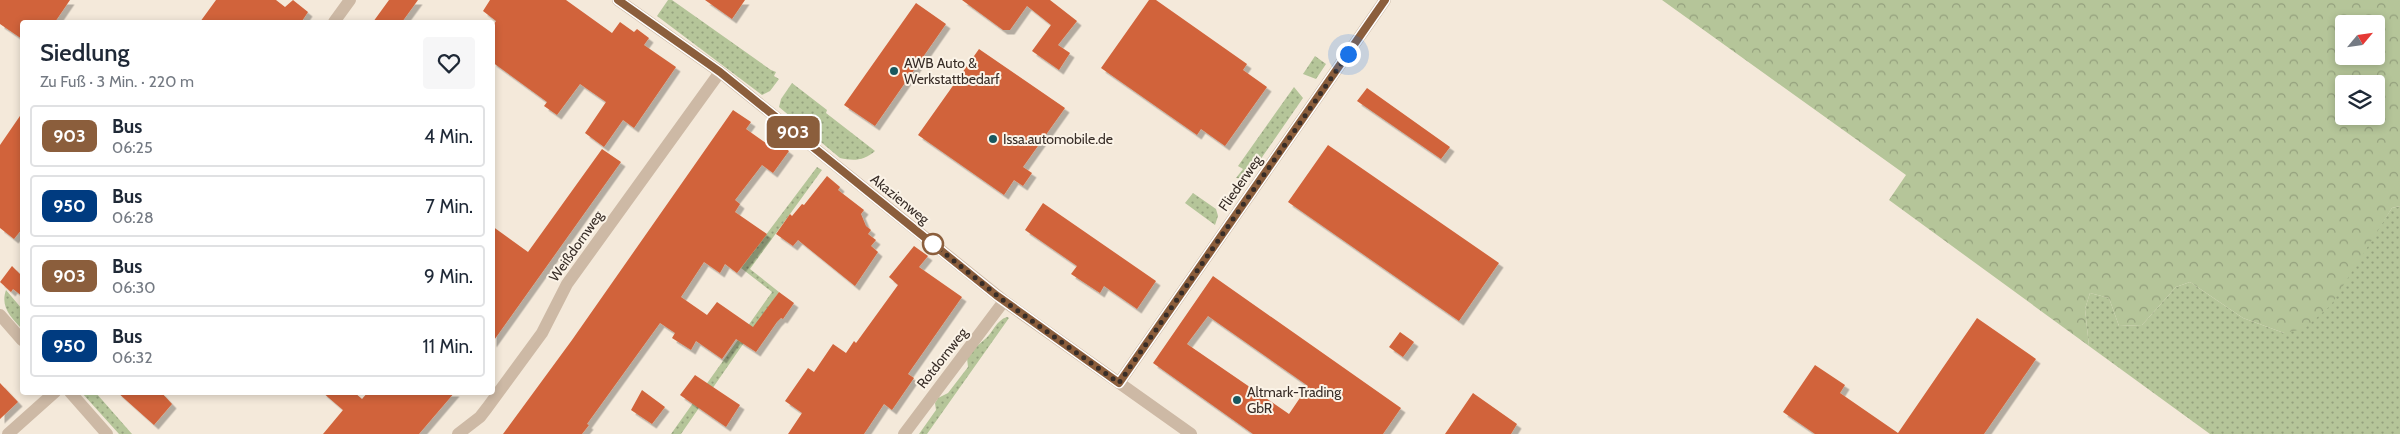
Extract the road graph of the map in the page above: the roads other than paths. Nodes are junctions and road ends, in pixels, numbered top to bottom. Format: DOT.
graph roads {
  1 [pos="350,0"];
  2 [pos="618,0"];
  3 [pos="1385,0"];
  4 [pos="335,20"];
  5 [pos="720,72"];
  6 [pos="1004,301"];
  7 [pos="0,315"];
  8 [pos="20,338"];
  9 [pos="1119,383"];
  10 [pos="52,395"];
  11 [pos="73,395"];
  12 [pos="8,434"];
  13 [pos="107,434"];
  14 [pos="458,434"];
  15 [pos="904,434"];
  16 [pos="1191,434"];
  1 -- 4 [label="street"];
  2 -- 5 [label="street, Akazienweg"];
  3 -- 9 [label="street, Fliederweg"];
  5 -- 6 [label="street, Akazienweg"];
  5 -- 14 [label="street, Weißdornweg"];
  6 -- 9 [label="street, Akazienweg"];
  6 -- 15 [label="street, Rotdornweg"];
  7 -- 8 [label="street"];
  9 -- 16 [label="street, Akazienweg"];
  10 -- 12 [label="street"];
  11 -- 13 [label="street"];
}
